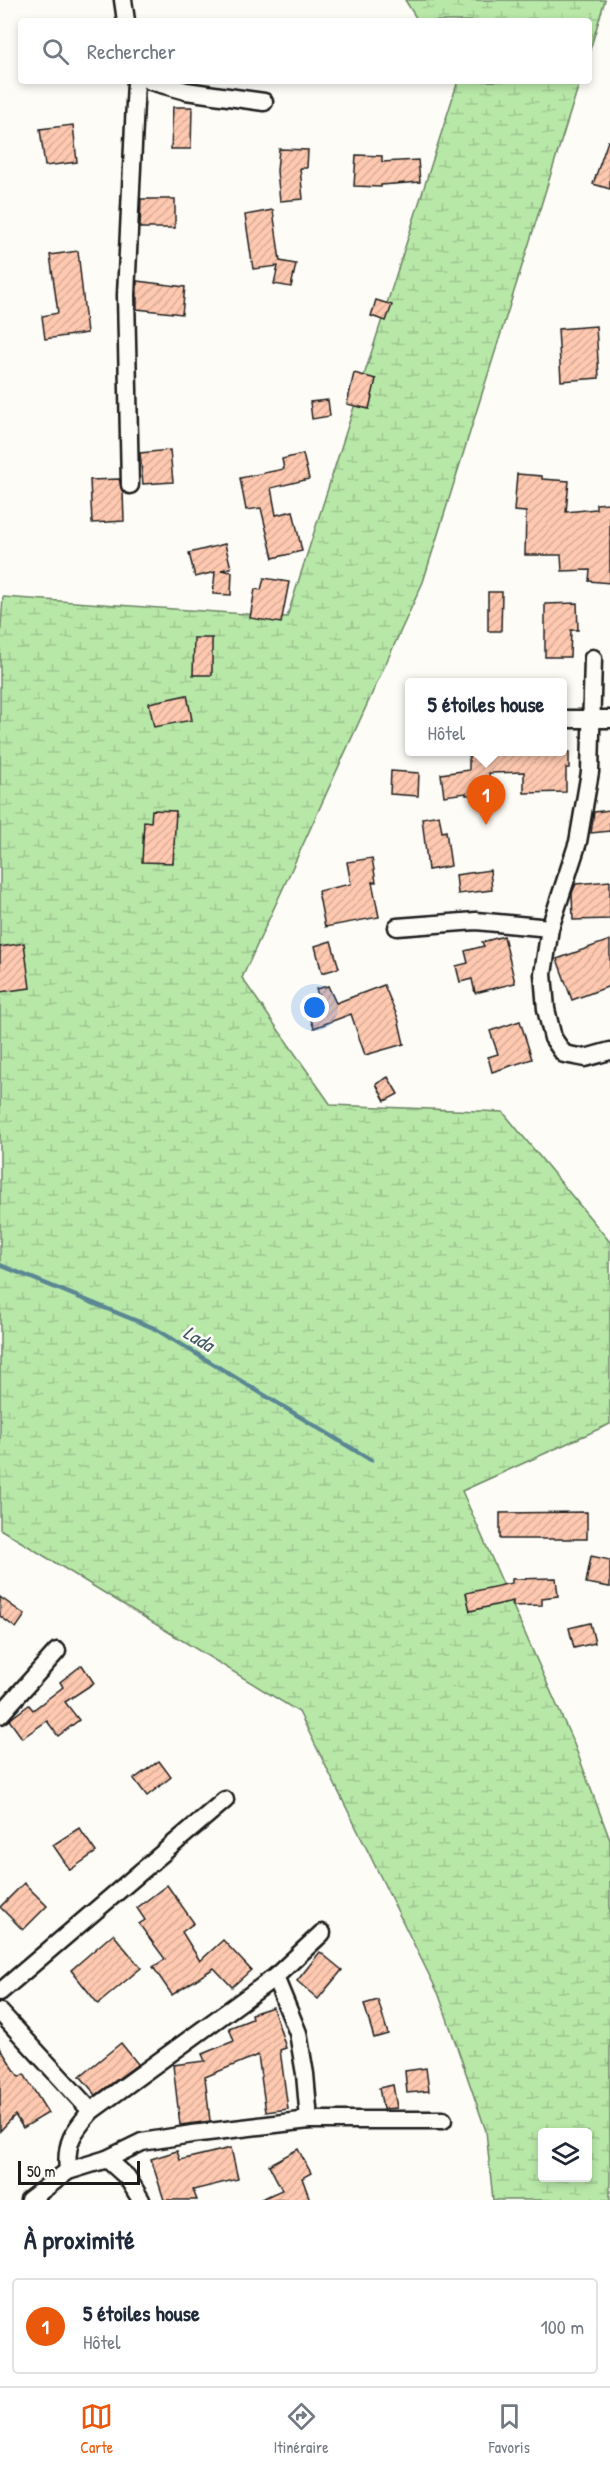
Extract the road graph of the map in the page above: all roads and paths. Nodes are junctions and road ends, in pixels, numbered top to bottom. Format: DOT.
graph roads {
  1 [pos="123,0"];
  2 [pos="126,18"];
  3 [pos="136,84"];
  4 [pos="161,84"];
  5 [pos="264,102"];
  6 [pos="130,485"];
  7 [pos="593,658"];
  8 [pos="590,718"];
  9 [pos="567,719"];
  10 [pos="610,719"];
  11 [pos="397,927"];
  12 [pos="550,928"];
  13 [pos="610,1051"];
  14 [pos="57,1652"];
  15 [pos="0,1715"];
  16 [pos="225,1800"];
  17 [pos="322,1934"];
  18 [pos="275,1977"];
  19 [pos="0,1992"];
  20 [pos="0,2012"];
  21 [pos="91,2111"];
  22 [pos="309,2120"];
  23 [pos="443,2120"];
  24 [pos="106,2159"];
  25 [pos="68,2171"];
  26 [pos="29,2200"];
  27 [pos="141,2200"];
  1 -- 2 [label="street"];
  3 -- 6 [label="street"];
  4 -- 5 [label="street"];
  7 -- 8 [label="street"];
  8 -- 9 [label="street"];
  8 -- 10 [label="street"];
  8 -- 12 [label="street"];
  11 -- 12 [label="street"];
  12 -- 13 [label="street"];
  14 -- 15 [label="street"];
  16 -- 19 [label="street"];
  17 -- 18 [label="street"];
  18 -- 21 [label="street"];
  18 -- 22 [label="street"];
  20 -- 21 [label="street"];
  21 -- 25 [label="street"];
  22 -- 23 [label="street"];
  22 -- 24 [label="street"];
  24 -- 25 [label="street"];
  24 -- 27 [label="street"];
  25 -- 26 [label="street"];
}
